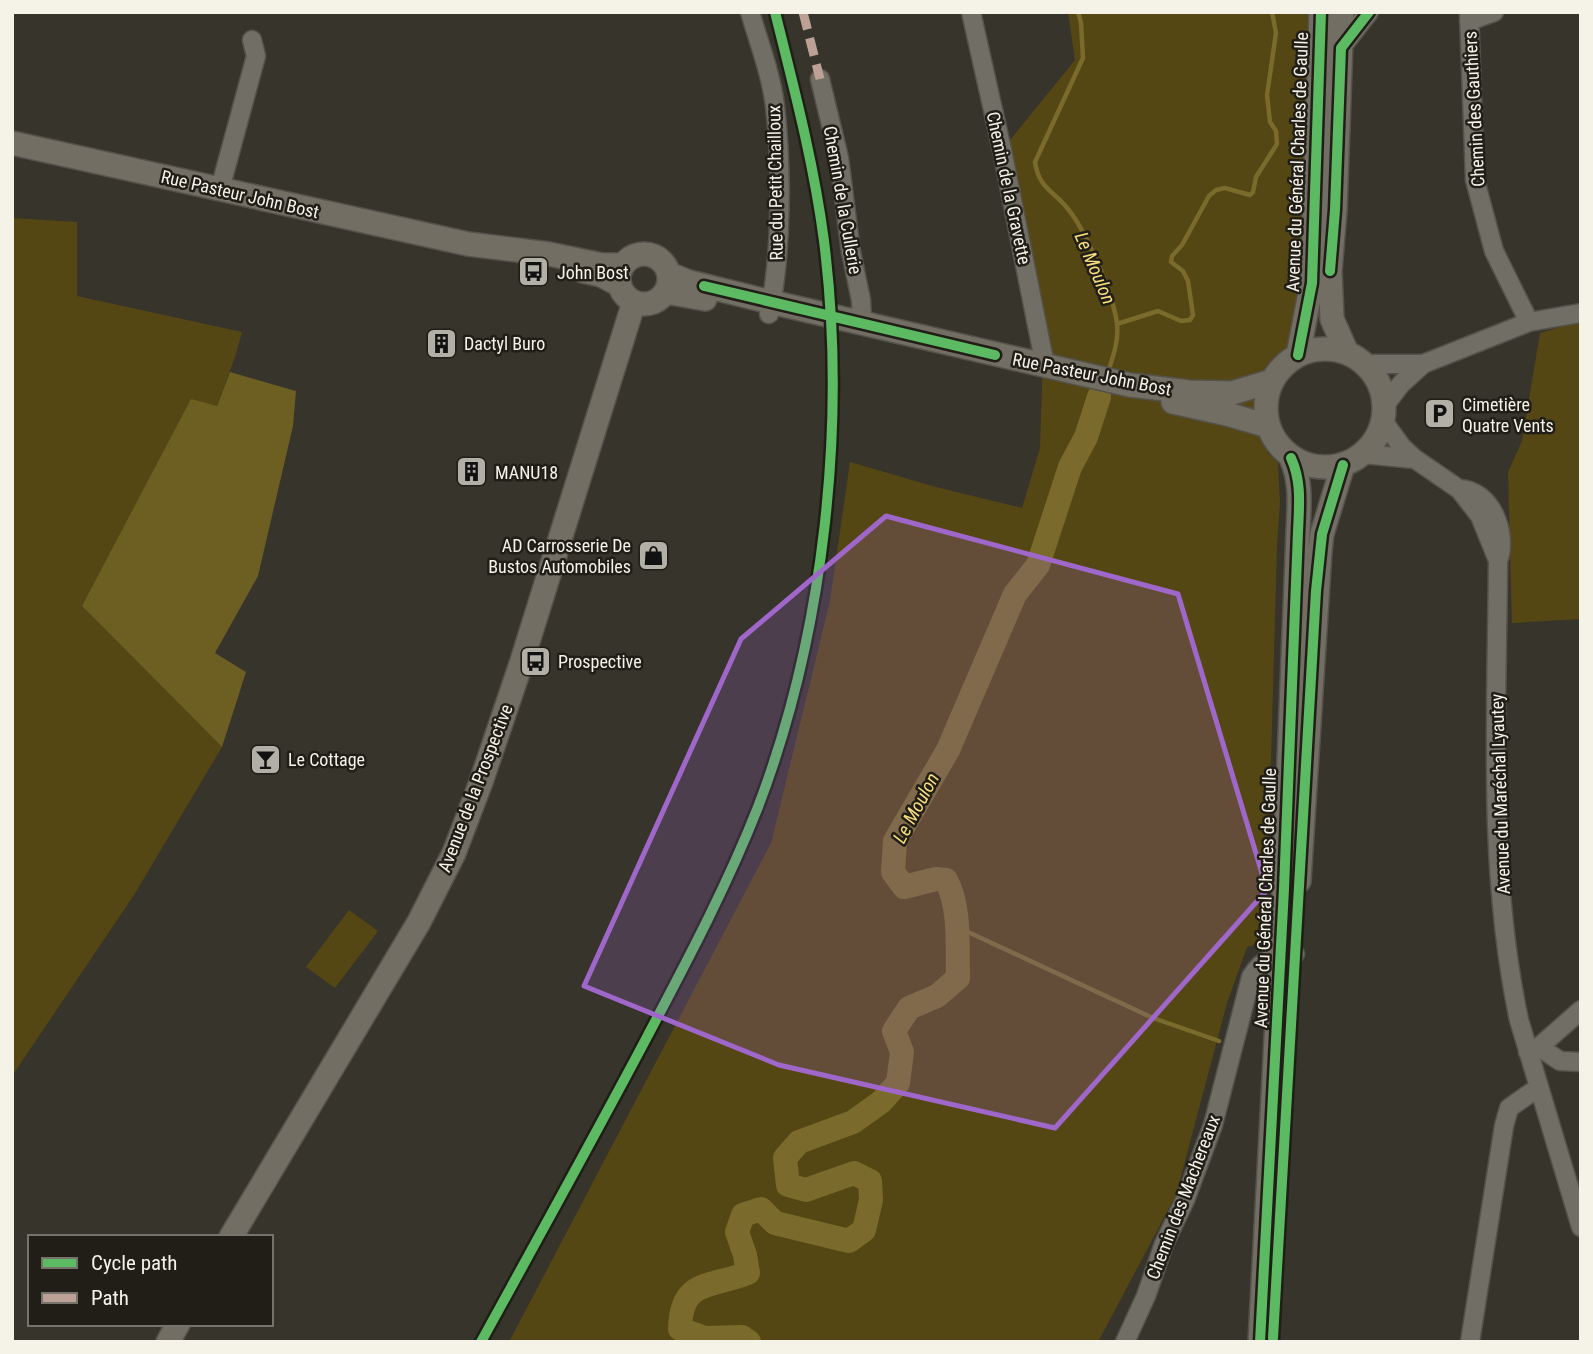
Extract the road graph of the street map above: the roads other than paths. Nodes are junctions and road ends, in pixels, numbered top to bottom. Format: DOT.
graph roads {
  1 [pos="750,12"];
  2 [pos="971,12"];
  3 [pos="1321,12"];
  4 [pos="1342,12"];
  5 [pos="1369,12"];
  6 [pos="1494,12"];
  7 [pos="1469,16"];
  8 [pos="253,40"];
  9 [pos="1341,48"];
  10 [pos="820,79"];
  11 [pos="12,142"];
  12 [pos="220,189"];
  13 [pos="667,283"];
  14 [pos="626,284"];
  15 [pos="770,308"];
  16 [pos="1581,313"];
  17 [pos="862,322"];
  18 [pos="1529,322"];
  19 [pos="1298,355"];
  20 [pos="1356,358"];
  21 [pos="1423,364"];
  22 [pos="1042,365"];
  23 [pos="1085,380"];
  24 [pos="1272,381"];
  25 [pos="1130,389"];
  26 [pos="1384,413"];
  27 [pos="1268,426"];
  28 [pos="1291,458"];
  29 [pos="1415,459"];
  30 [pos="1353,460"];
  31 [pos="1459,489"];
  32 [pos="1498,561"];
  33 [pos="1287,955"];
  34 [pos="1581,1010"];
  35 [pos="1533,1049"];
  36 [pos="1581,1062"];
  37 [pos="1539,1087"];
  38 [pos="1581,1227"];
  39 [pos="231,1235"];
  40 [pos="177,1326"];
  41 [pos="167,1342"];
  42 [pos="1125,1342"];
  43 [pos="1260,1342"];
  44 [pos="1272,1342"];
  45 [pos="1470,1342"];
  1 -- 15 [label="street, Rue du Petit Chailloux"];
  2 -- 22 [label="street, Chemin de la Gravette"];
  3 -- 19 [label="main road, Avenue du Général Charles de Gaulle"];
  4 -- 9 [label="main road, Avenue du Général Charles de Gaulle"];
  5 -- 9 [label="street"];
  6 -- 7 [label="street"];
  7 -- 18 [label="street, Chemin des Gauthiers"];
  8 -- 12 [label="street"];
  9 -- 20 [label="main road, Avenue du Général Charles de Gaulle"];
  10 -- 17 [label="street, Chemin de la Cullerie"];
  11 -- 12 [label="main road, Rue Pasteur John Bost"];
  12 -- 14 [label="main road, Rue Pasteur John Bost"];
  13 -- 14 [label="main road"];
  13 -- 14 [label="main road"];
  13 -- 15 [label="main road, Rue Pasteur John Bost"];
  14 -- 39 [label="main road, Avenue de la Prospective"];
  15 -- 17 [label="main road, Rue Pasteur John Bost"];
  15 -- 23 [label="main road, Rue Pasteur John Bost"];
  16 -- 18 [label="street"];
  17 -- 22 [label="main road, Rue Pasteur John Bost"];
  18 -- 21 [label="street"];
  19 -- 20 [label="main road"];
  19 -- 24 [label="main road"];
  20 -- 21 [label="street"];
  20 -- 26 [label="main road, Avenue du Général Charles de Gaulle"];
  21 -- 26 [label="street"];
  22 -- 23 [label="main road, Rue Pasteur John Bost"];
  23 -- 25 [label="main road, Rue Pasteur John Bost"];
  24 -- 25 [label="main road, Rue Pasteur John Bost"];
  24 -- 27 [label="main road"];
  25 -- 27 [label="main road, Rue Pasteur John Bost"];
  26 -- 29 [label="street, Avenue du Maréchal Lyautey"];
  26 -- 30 [label="main road, Avenue du Général Charles de Gaulle"];
  27 -- 28 [label="main road, Avenue du Général Charles de Gaulle"];
  28 -- 30 [label="main road"];
  28 -- 33 [label="main road, Avenue du Général Charles de Gaulle"];
  29 -- 30 [label="street, Avenue du Maréchal Lyautey"];
  29 -- 31 [label="street, Avenue du Maréchal Lyautey"];
  30 -- 33 [label="main road, Avenue du Général Charles de Gaulle"];
  31 -- 32 [label="street, Avenue du Maréchal Lyautey"];
  31 -- 32 [label="street, Avenue du Maréchal Lyautey"];
  32 -- 35 [label="street, Avenue du Maréchal Lyautey"];
  33 -- 42 [label="street, Chemin des Machereaux"];
  33 -- 43 [label="main road, Avenue du Général Charles de Gaulle"];
  33 -- 44 [label="main road, Avenue du Général Charles de Gaulle"];
  34 -- 35 [label="street"];
  35 -- 36 [label="street"];
  35 -- 37 [label="street, Avenue du Maréchal Lyautey"];
  37 -- 38 [label="street, Avenue du Maréchal Lyautey"];
  37 -- 45 [label="street"];
  40 -- 41 [label="main road"];
}
